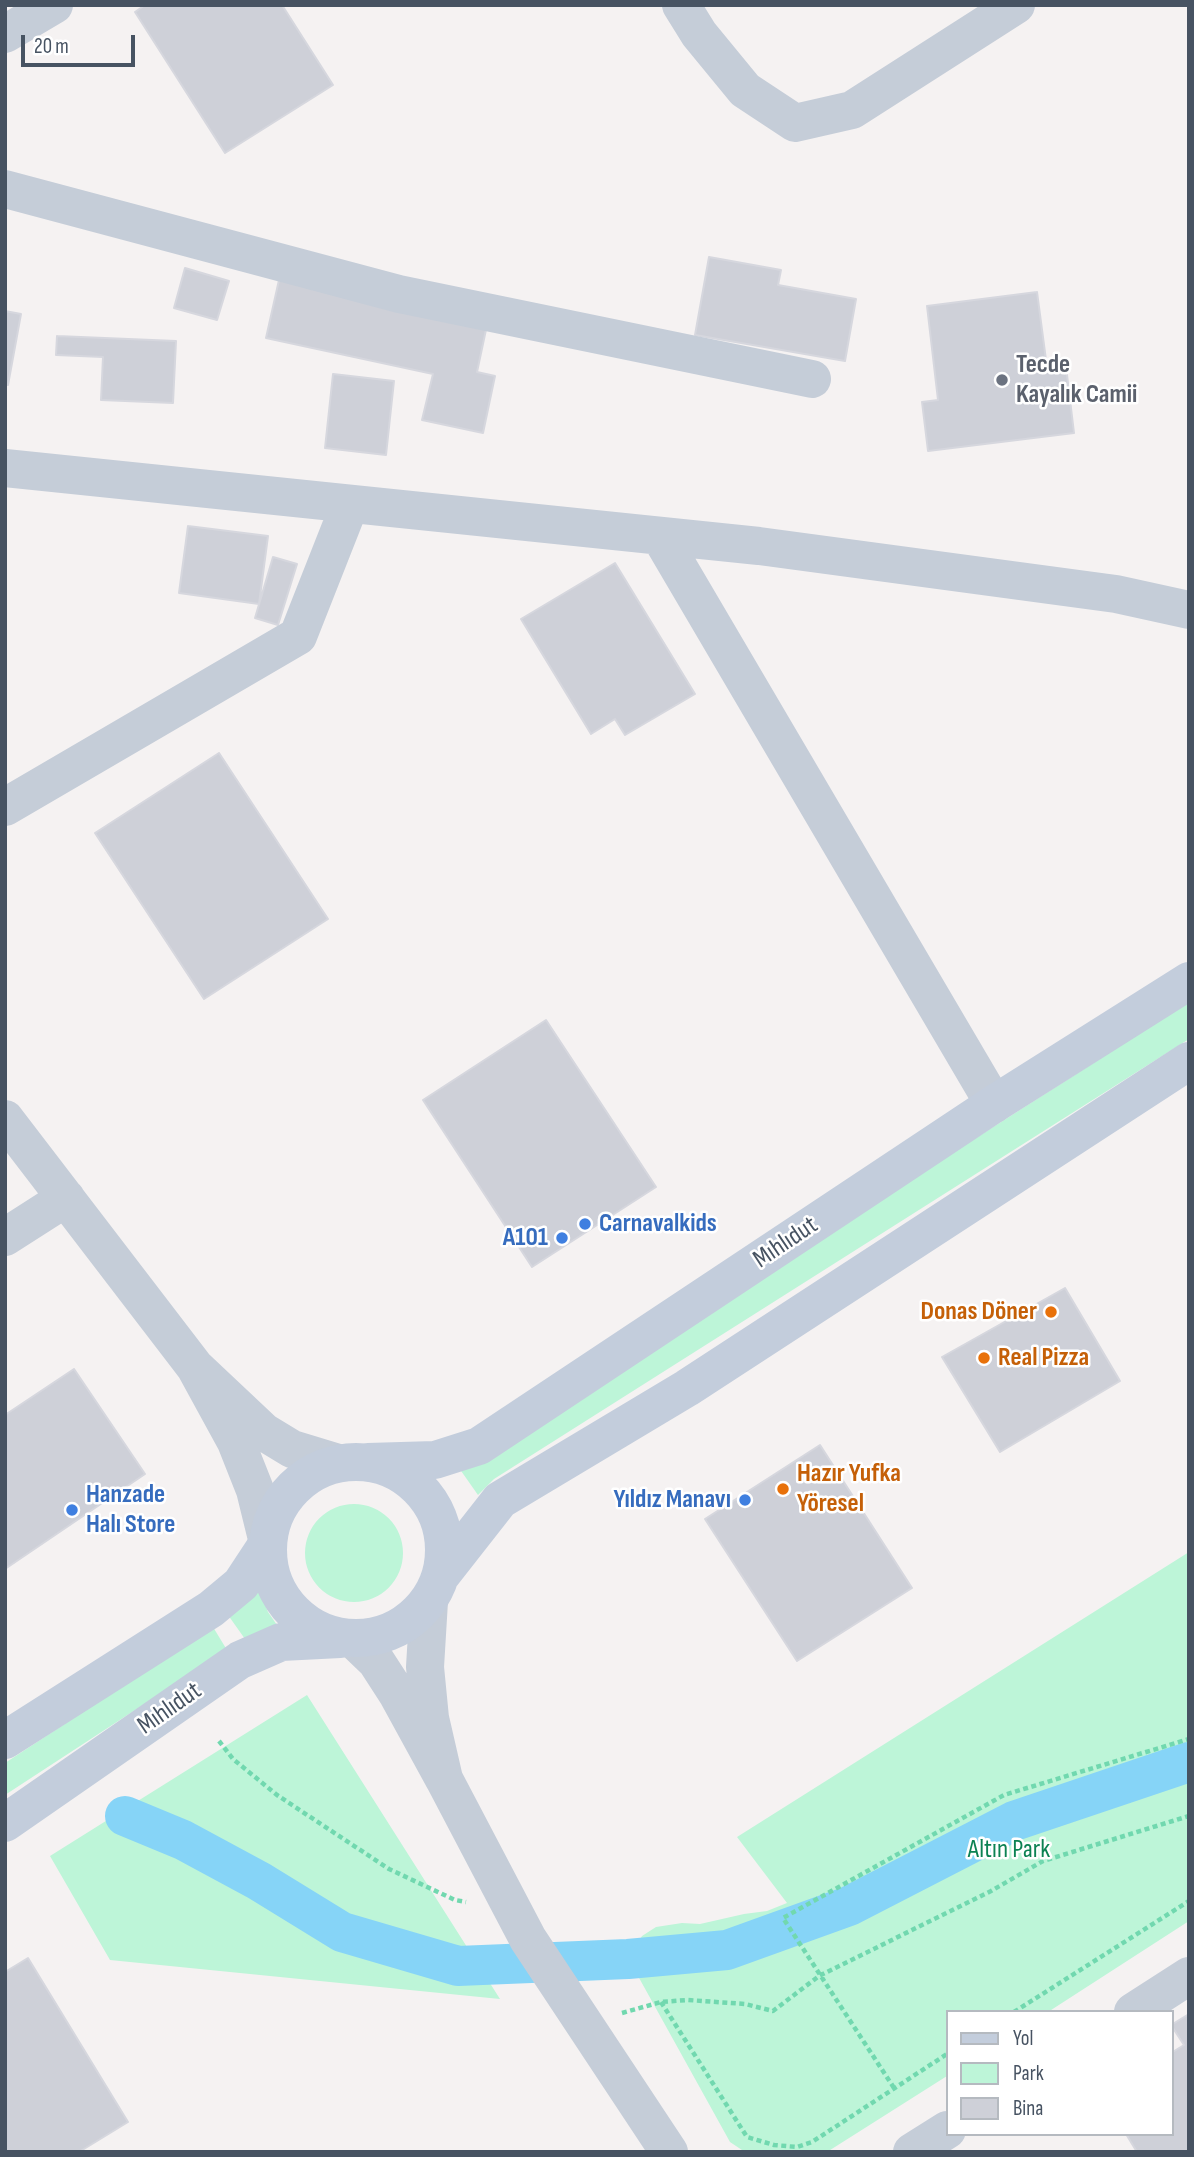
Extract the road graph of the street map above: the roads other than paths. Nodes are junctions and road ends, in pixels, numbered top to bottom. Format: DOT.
graph roads {
  1 [pos="54,5"];
  2 [pos="681,5"];
  3 [pos="1016,5"];
  4 [pos="5,34"];
  5 [pos="5,189"];
  6 [pos="812,379"];
  7 [pos="5,468"];
  8 [pos="350,504"];
  9 [pos="660,536"];
  10 [pos="1189,610"];
  11 [pos="5,807"];
  12 [pos="1189,981"];
  13 [pos="1189,1060"];
  14 [pos="994,1104"];
  15 [pos="5,1119"];
  16 [pos="66,1198"];
  17 [pos="5,1237"];
  18 [pos="195,1367"];
  19 [pos="353,1463"];
  20 [pos="268,1543"];
  21 [pos="435,1588"];
  22 [pos="352,1638"];
  23 [pos="5,1740"];
  24 [pos="444,1779"];
  25 [pos="5,1823"];
  26 [pos="1189,1976"];
  27 [pos="1136,2010"];
  28 [pos="946,2131"];
  29 [pos="669,2152"];
  30 [pos="912,2152"];
  1 -- 4 [label="street"];
  2 -- 3 [label="street"];
  5 -- 6 [label="street"];
  7 -- 8 [label="street"];
  8 -- 9 [label="street"];
  8 -- 11 [label="street"];
  9 -- 10 [label="street"];
  9 -- 14 [label="street"];
  12 -- 14 [label="main road, Mıhlıdut"];
  13 -- 21 [label="main road"];
  14 -- 19 [label="main road, Mıhlıdut"];
  15 -- 16 [label="street"];
  16 -- 17 [label="street"];
  16 -- 18 [label="street"];
  18 -- 19 [label="street"];
  18 -- 20 [label="street"];
  19 -- 20 [label="main road"];
  19 -- 21 [label="main road"];
  20 -- 22 [label="main road"];
  20 -- 23 [label="main road"];
  21 -- 22 [label="main road"];
  21 -- 24 [label="street"];
  22 -- 24 [label="street"];
  22 -- 25 [label="main road, Mıhlıdut"];
  24 -- 29 [label="street"];
  26 -- 27 [label="street"];
  28 -- 30 [label="street"];
}
